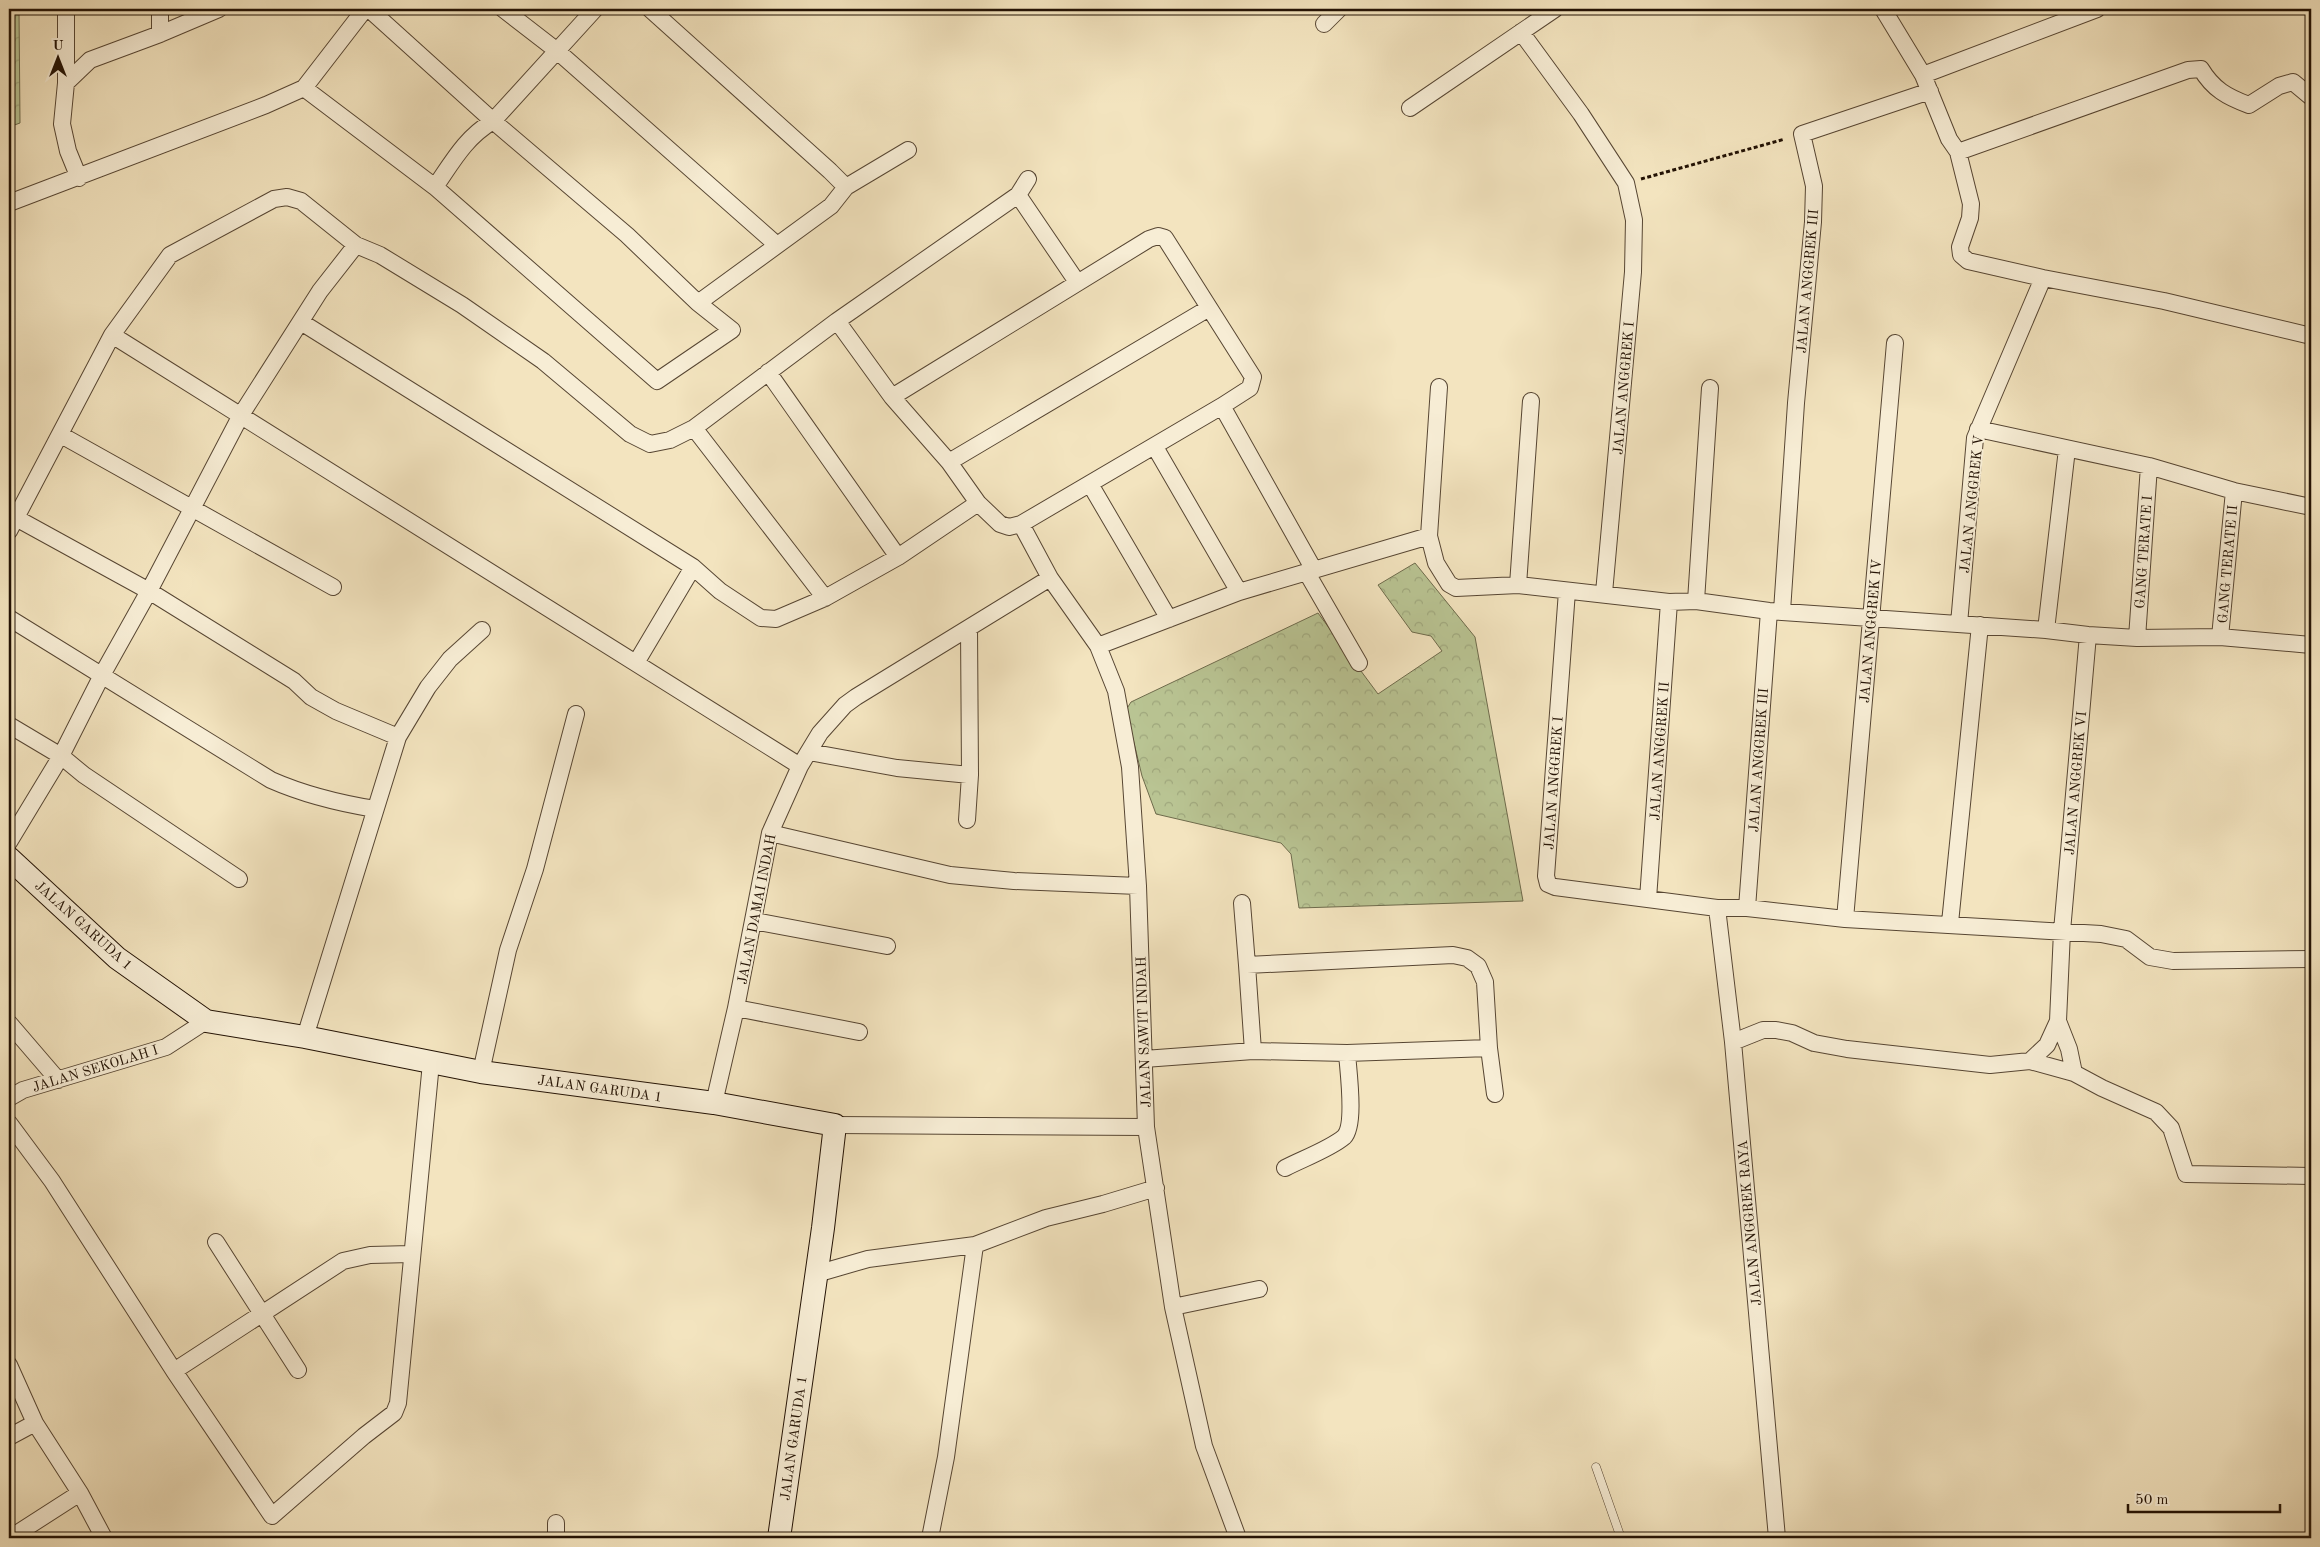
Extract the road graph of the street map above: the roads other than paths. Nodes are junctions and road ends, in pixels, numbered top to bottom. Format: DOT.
graph roads {
  1 [pos="66,9"];
  2 [pos="160,9"];
  3 [pos="219,9"];
  4 [pos="365,9"];
  5 [pos="369,9"];
  6 [pos="503,9"];
  7 [pos="595,9"];
  8 [pos="650,9"];
  9 [pos="1339,9"];
  10 [pos="1555,9"];
  11 [pos="1883,9"];
  12 [pos="2097,9"];
  13 [pos="1324,24"];
  14 [pos="1521,32"];
  15 [pos="160,34"];
  16 [pos="556,50"];
  17 [pos="1924,75"];
  18 [pos="66,83"];
  19 [pos="304,88"];
  20 [pos="1930,91"];
  21 [pos="2311,97"];
  22 [pos="1410,108"];
  23 [pos="493,121"];
  24 [pos="908,150"];
  25 [pos="1958,152"];
  26 [pos="78,178"];
  27 [pos="1028,179"];
  28 [pos="436,187"];
  29 [pos="846,187"];
  30 [pos="1018,195"];
  31 [pos="9,203"];
  32 [pos="356,245"];
  33 [pos="778,245"];
  34 [pos="2043,278"];
  35 [pos="1077,282"];
  36 [pos="698,303"];
  37 [pos="1209,308"];
  38 [pos="837,321"];
  39 [pos="301,322"];
  40 [pos="112,335"];
  41 [pos="2311,336"];
  42 [pos="1895,343"];
  43 [pos="768,372"];
  44 [pos="1439,387"];
  45 [pos="1710,388"];
  46 [pos="892,397"];
  47 [pos="1531,401"];
  48 [pos="1222,406"];
  49 [pos="241,415"];
  50 [pos="694,428"];
  51 [pos="1978,429"];
  52 [pos="61,435"];
  53 [pos="1155,447"];
  54 [pos="2067,449"];
  55 [pos="949,462"];
  56 [pos="2149,466"];
  57 [pos="1090,484"];
  58 [pos="2234,491"];
  59 [pos="978,503"];
  60 [pos="192,507"];
  61 [pos="2311,507"];
  62 [pos="13,524"];
  63 [pos="1021,524"];
  64 [pos="1429,536"];
  65 [pos="898,557"];
  66 [pos="693,568"];
  67 [pos="1310,572"];
  68 [pos="1050,578"];
  69 [pos="1518,585"];
  70 [pos="333,587"];
  71 [pos="150,591"];
  72 [pos="1567,591"];
  73 [pos="1239,592"];
  74 [pos="1604,593"];
  75 [pos="825,598"];
  76 [pos="1696,601"];
  77 [pos="1669,602"];
  78 [pos="1776,611"];
  79 [pos="9,618"];
  80 [pos="1872,618"];
  81 [pos="1169,619"];
  82 [pos="1959,624"];
  83 [pos="1980,625"];
  84 [pos="970,628"];
  85 [pos="482,630"];
  86 [pos="2046,630"];
  87 [pos="2088,635"];
  88 [pos="2220,636"];
  89 [pos="2137,638"];
  90 [pos="2311,645"];
  91 [pos="1098,646"];
  92 [pos="1359,662"];
  93 [pos="636,663"];
  94 [pos="102,675"];
  95 [pos="576,714"];
  96 [pos="9,725"];
  97 [pos="398,737"];
  98 [pos="61,756"];
  99 [pos="805,759"];
  100 [pos="970,775"];
  101 [pos="375,809"];
  102 [pos="967,820"];
  103 [pos="770,833"];
  104 [pos="9,842"];
  105 [pos="9,858"];
  106 [pos="239,879"];
  107 [pos="1138,886"];
  108 [pos="1648,899"];
  109 [pos="1242,903"];
  110 [pos="1716,908"];
  111 [pos="1747,908"];
  112 [pos="1846,919"];
  113 [pos="754,921"];
  114 [pos="1950,923"];
  115 [pos="2062,931"];
  116 [pos="887,946"];
  117 [pos="2311,959"];
  118 [pos="1247,966"];
  119 [pos="736,1008"];
  120 [pos="206,1021"];
  121 [pos="2058,1021"];
  122 [pos="9,1023"];
  123 [pos="859,1032"];
  124 [pos="305,1037"];
  125 [pos="1733,1042"];
  126 [pos="1489,1048"];
  127 [pos="1253,1051"];
  128 [pos="1347,1053"];
  129 [pos="1144,1059"];
  130 [pos="2030,1061"];
  131 [pos="431,1063"];
  132 [pos="481,1072"];
  133 [pos="2074,1073"];
  134 [pos="58,1080"];
  135 [pos="1495,1094"];
  136 [pos="9,1098"];
  137 [pos="714,1103"];
  138 [pos="9,1123"];
  139 [pos="835,1124"];
  140 [pos="1146,1127"];
  141 [pos="1285,1168"];
  142 [pos="2311,1176"];
  143 [pos="1156,1188"];
  144 [pos="216,1242"];
  145 [pos="975,1244"];
  146 [pos="411,1254"];
  147 [pos="816,1274"];
  148 [pos="1259,1289"];
  149 [pos="1173,1306"];
  150 [pos="261,1313"];
  151 [pos="9,1365"];
  152 [pos="174,1370"];
  153 [pos="298,1370"];
  154 [pos="35,1423"];
  155 [pos="9,1437"];
  156 [pos="1596,1467"];
  157 [pos="80,1492"];
  158 [pos="10,1538"];
  159 [pos="104,1538"];
  160 [pos="779,1538"];
  161 [pos="930,1538"];
  162 [pos="1238,1538"];
  163 [pos="1621,1538"];
  164 [pos="1778,1538"];
  1 -- 18 [label="street"];
  2 -- 15 [label="street"];
  3 -- 15 [label="street"];
  4 -- 19 [label="street"];
  5 -- 23 [label="street"];
  6 -- 16 [label="street"];
  7 -- 16 [label="street"];
  8 -- 29 [label="street"];
  9 -- 13 [label="street"];
  10 -- 14 [label="street"];
  11 -- 17 [label="street"];
  12 -- 17 [label="street"];
  14 -- 22 [label="street"];
  14 -- 74 [label="street, JALAN ANGGREK I"];
  15 -- 18 [label="street"];
  16 -- 23 [label="street"];
  16 -- 33 [label="street"];
  17 -- 20 [label="street"];
  18 -- 26 [label="street"];
  19 -- 26 [label="street"];
  19 -- 28 [label="street"];
  20 -- 25 [label="street"];
  20 -- 78 [label="street, JALAN ANGGREK III"];
  21 -- 25 [label="street"];
  23 -- 28 [label="street"];
  23 -- 36 [label="street"];
  24 -- 29 [label="street"];
  25 -- 34 [label="street"];
  26 -- 31 [label="street"];
  27 -- 30 [label="street"];
  28 -- 36 [label="street"];
  29 -- 33 [label="street"];
  30 -- 35 [label="street"];
  30 -- 38 [label="street"];
  32 -- 39 [label="street"];
  32 -- 40 [label="street"];
  32 -- 50 [label="street"];
  33 -- 36 [label="street"];
  34 -- 41 [label="street"];
  34 -- 51 [label="street, JALAN ANGGREK V"];
  35 -- 37 [label="street"];
  35 -- 46 [label="street"];
  37 -- 48 [label="street"];
  37 -- 55 [label="street"];
  38 -- 43 [label="street"];
  38 -- 46 [label="street"];
  39 -- 49 [label="street"];
  39 -- 66 [label="street"];
  40 -- 49 [label="street"];
  40 -- 52 [label="street"];
  42 -- 80 [label="street, JALAN ANGGREK IV"];
  43 -- 50 [label="street"];
  43 -- 65 [label="street"];
  44 -- 64 [label="street"];
  45 -- 76 [label="street"];
  46 -- 55 [label="street"];
  47 -- 69 [label="street"];
  48 -- 53 [label="street"];
  48 -- 67 [label="street"];
  49 -- 60 [label="street"];
  49 -- 93 [label="street"];
  50 -- 75 [label="street"];
  51 -- 54 [label="street"];
  51 -- 82 [label="street, JALAN ANGGREK V"];
  52 -- 60 [label="street"];
  52 -- 62 [label="street"];
  53 -- 57 [label="street"];
  53 -- 73 [label="street"];
  54 -- 56 [label="street"];
  54 -- 86 [label="street"];
  55 -- 59 [label="street"];
  56 -- 58 [label="street"];
  56 -- 89 [label="street, GANG TERATE I"];
  57 -- 63 [label="street"];
  57 -- 81 [label="street"];
  58 -- 61 [label="street"];
  58 -- 88 [label="street, GANG TERATE II"];
  59 -- 63 [label="street"];
  59 -- 65 [label="street"];
  60 -- 70 [label="street"];
  60 -- 71 [label="street"];
  62 -- 71 [label="street"];
  63 -- 68 [label="street, JALAN SAWIT INDAH"];
  64 -- 67 [label="street"];
  64 -- 69 [label="street"];
  65 -- 75 [label="street"];
  66 -- 75 [label="street"];
  66 -- 93 [label="street"];
  67 -- 73 [label="street"];
  67 -- 92 [label="street"];
  68 -- 84 [label="street, JALAN DAMAI INDAH"];
  68 -- 91 [label="street, JALAN SAWIT INDAH"];
  69 -- 72 [label="street"];
  71 -- 94 [label="street"];
  71 -- 97 [label="street"];
  72 -- 74 [label="street"];
  72 -- 108 [label="street, JALAN ANGGREK I"];
  73 -- 81 [label="street"];
  74 -- 77 [label="street"];
  76 -- 77 [label="street"];
  76 -- 78 [label="street"];
  77 -- 108 [label="street, JALAN ANGGREK II"];
  78 -- 80 [label="street"];
  78 -- 111 [label="street, JALAN ANGGREK III"];
  79 -- 94 [label="street"];
  80 -- 82 [label="street"];
  80 -- 112 [label="street, JALAN ANGGREK IV"];
  81 -- 91 [label="street"];
  82 -- 83 [label="street"];
  83 -- 86 [label="street"];
  83 -- 114 [label="street"];
  84 -- 99 [label="street, JALAN DAMAI INDAH"];
  84 -- 100 [label="street"];
  85 -- 97 [label="street"];
  86 -- 87 [label="street"];
  87 -- 89 [label="street"];
  87 -- 115 [label="street, JALAN ANGGREK VI"];
  88 -- 89 [label="street"];
  88 -- 90 [label="street"];
  91 -- 107 [label="street, JALAN SAWIT INDAH"];
  93 -- 99 [label="street"];
  94 -- 98 [label="street"];
  94 -- 101 [label="street"];
  95 -- 132 [label="street"];
  96 -- 98 [label="street"];
  97 -- 101 [label="street"];
  98 -- 104 [label="street"];
  98 -- 106 [label="street"];
  99 -- 100 [label="street"];
  99 -- 103 [label="street, JALAN DAMAI INDAH"];
  100 -- 102 [label="street"];
  101 -- 124 [label="street"];
  103 -- 107 [label="street"];
  103 -- 113 [label="street, JALAN DAMAI INDAH"];
  105 -- 120 [label="street, JALAN GARUDA 1"];
  107 -- 129 [label="street, JALAN SAWIT INDAH"];
  108 -- 110 [label="street"];
  109 -- 118 [label="street"];
  110 -- 111 [label="street"];
  110 -- 125 [label="street, JALAN ANGGREK RAYA"];
  111 -- 112 [label="street"];
  112 -- 114 [label="street"];
  113 -- 116 [label="street"];
  113 -- 119 [label="street, JALAN DAMAI INDAH"];
  114 -- 115 [label="street"];
  115 -- 117 [label="street"];
  115 -- 121 [label="street, JALAN ANGGREK VI"];
  118 -- 126 [label="street"];
  118 -- 127 [label="street"];
  119 -- 123 [label="street"];
  119 -- 137 [label="street, JALAN DAMAI INDAH"];
  120 -- 124 [label="street, JALAN GARUDA 1"];
  120 -- 134 [label="street, JALAN SEKOLAH I"];
  121 -- 130 [label="street"];
  121 -- 133 [label="street"];
  122 -- 134 [label="street"];
  124 -- 131 [label="street, JALAN GARUDA 1"];
  125 -- 130 [label="street"];
  125 -- 164 [label="street, JALAN ANGGREK RAYA"];
  126 -- 128 [label="street"];
  126 -- 135 [label="street"];
  127 -- 128 [label="street"];
  127 -- 129 [label="street"];
  128 -- 141 [label="street"];
  129 -- 140 [label="street, JALAN SAWIT INDAH"];
  130 -- 133 [label="street"];
  131 -- 132 [label="street, JALAN GARUDA 1"];
  131 -- 146 [label="street"];
  132 -- 137 [label="street, JALAN GARUDA 1"];
  133 -- 142 [label="street"];
  134 -- 136 [label="street, JALAN SEKOLAH I"];
  137 -- 139 [label="street, JALAN GARUDA 1"];
  138 -- 152 [label="street"];
  139 -- 140 [label="street"];
  139 -- 147 [label="street, JALAN GARUDA 1"];
  140 -- 143 [label="street, JALAN SAWIT INDAH"];
  143 -- 145 [label="street"];
  143 -- 149 [label="street, JALAN SAWIT INDAH"];
  144 -- 150 [label="street"];
  145 -- 147 [label="street"];
  145 -- 161 [label="street"];
  146 -- 150 [label="street"];
  146 -- 152 [label="street"];
  147 -- 160 [label="street, JALAN GARUDA 1"];
  148 -- 149 [label="street"];
  149 -- 162 [label="street, JALAN SAWIT INDAH"];
  150 -- 152 [label="street"];
  150 -- 153 [label="street"];
  151 -- 154 [label="street"];
  154 -- 155 [label="street"];
  154 -- 157 [label="street"];
  156 -- 163 [label="lane"];
  157 -- 158 [label="street"];
  157 -- 159 [label="street"];
}
